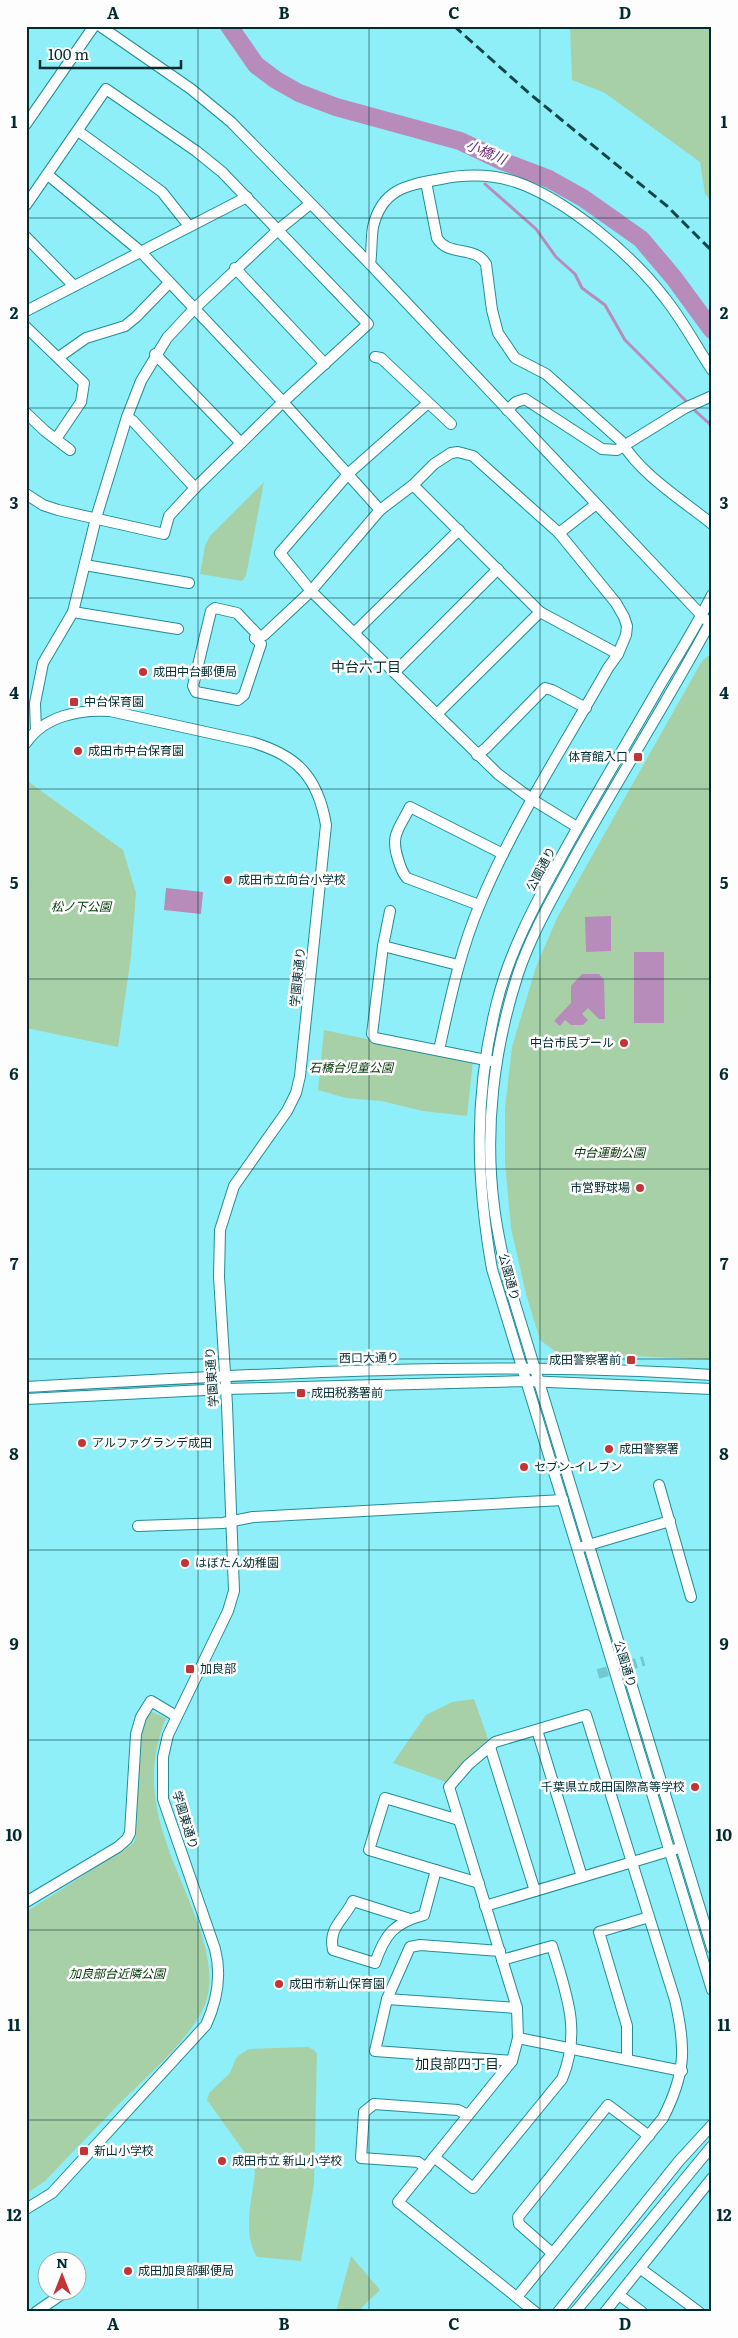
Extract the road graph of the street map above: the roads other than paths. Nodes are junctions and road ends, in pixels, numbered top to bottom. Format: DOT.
graph roads {
  1 [pos="94,26"];
  2 [pos="100,26"];
  3 [pos="26,124"];
  4 [pos="78,131"];
  5 [pos="48,175"];
  6 [pos="426,182"];
  7 [pos="247,198"];
  8 [pos="310,204"];
  9 [pos="26,205"];
  10 [pos="189,226"];
  11 [pos="278,230"];
  12 [pos="26,237"];
  13 [pos="140,252"];
  14 [pos="370,264"];
  15 [pos="235,268"];
  16 [pos="169,283"];
  17 [pos="74,286"];
  18 [pos="194,309"];
  19 [pos="26,311"];
  20 [pos="26,327"];
  21 [pos="155,354"];
  22 [pos="59,357"];
  23 [pos="375,357"];
  24 [pos="325,364"];
  25 [pos="712,370"];
  26 [pos="712,396"];
  27 [pos="283,402"];
  28 [pos="428,403"];
  29 [pos="507,410"];
  30 [pos="26,413"];
  31 [pos="127,417"];
  32 [pos="451,424"];
  33 [pos="56,438"];
  34 [pos="241,443"];
  35 [pos="623,446"];
  36 [pos="70,450"];
  37 [pos="349,473"];
  38 [pos="412,485"];
  39 [pos="195,488"];
  40 [pos="26,494"];
  41 [pos="595,505"];
  42 [pos="380,510"];
  43 [pos="96,518"];
  44 [pos="712,524"];
  45 [pos="459,530"];
  46 [pos="559,533"];
  47 [pos="84,565"];
  48 [pos="498,569"];
  49 [pos="188,583"];
  50 [pos="311,591"];
  51 [pos="712,595"];
  52 [pos="73,612"];
  53 [pos="540,612"];
  54 [pos="709,622"];
  55 [pos="178,629"];
  56 [pos="355,632"];
  57 [pos="255,638"];
  58 [pos="618,654"];
  59 [pos="395,672"];
  60 [pos="586,708"];
  61 [pos="436,714"];
  62 [pos="36,731"];
  63 [pos="26,743"];
  64 [pos="477,755"];
  65 [pos="533,800"];
  66 [pos="577,827"];
  67 [pos="503,854"];
  68 [pos="479,905"];
  69 [pos="390,911"];
  70 [pos="383,946"];
  71 [pos="458,965"];
  72 [pos="439,1050"];
  73 [pos="485,1060"];
  74 [pos="497,1062"];
  75 [pos="534,1368"];
  76 [pos="523,1369"];
  77 [pos="712,1375"];
  78 [pos="224,1376"];
  79 [pos="526,1381"];
  80 [pos="538,1381"];
  81 [pos="26,1387"];
  82 [pos="225,1389"];
  83 [pos="712,1390"];
  84 [pos="26,1399"];
  85 [pos="659,1485"];
  86 [pos="563,1500"];
  87 [pos="231,1520"];
  88 [pos="670,1521"];
  89 [pos="138,1526"];
  90 [pos="588,1545"];
  91 [pos="576,1548"];
  92 [pos="691,1597"];
  93 [pos="176,1716"];
  94 [pos="537,1730"];
  95 [pos="490,1747"];
  96 [pos="459,1820"];
  97 [pos="681,1848"];
  98 [pos="669,1851"];
  99 [pos="632,1862"];
  100 [pos="436,1870"];
  101 [pos="582,1877"];
  102 [pos="479,1883"];
  103 [pos="535,1891"];
  104 [pos="26,1902"];
  105 [pos="485,1906"];
  106 [pos="712,1911"];
  107 [pos="701,1914"];
  108 [pos="649,1917"];
  109 [pos="410,1919"];
  110 [pos="712,1948"];
  111 [pos="501,1955"];
  112 [pos="712,1990"];
  113 [pos="387,1999"];
  114 [pos="517,2008"];
  115 [pos="518,2038"];
  116 [pos="571,2049"];
  117 [pos="627,2060"];
  118 [pos="512,2061"];
  119 [pos="682,2071"];
  120 [pos="468,2115"];
  121 [pos="712,2125"];
  122 [pos="650,2136"];
  123 [pos="712,2146"];
  124 [pos="434,2157"];
  125 [pos="426,2168"];
  126 [pos="712,2178"];
  127 [pos="26,2209"];
  128 [pos="552,2253"];
  129 [pos="641,2269"];
  130 [pos="619,2295"];
  131 [pos="516,2297"];
  132 [pos="53,2300"];
  133 [pos="36,2312"];
  134 [pos="535,2312"];
  135 [pos="558,2312"];
  136 [pos="575,2312"];
  137 [pos="605,2312"];
  138 [pos="642,2312"];
  139 [pos="698,2312"];
  1 -- 3 [label="street"];
  2 -- 8 [label="street"];
  4 -- 5 [label="street"];
  4 -- 7 [label="street"];
  4 -- 10 [label="street"];
  5 -- 9 [label="street"];
  5 -- 13 [label="street"];
  6 -- 14 [label="street"];
  6 -- 25 [label="street"];
  6 -- 35 [label="street"];
  7 -- 10 [label="street"];
  7 -- 11 [label="street"];
  8 -- 11 [label="street"];
  8 -- 14 [label="street"];
  10 -- 13 [label="street"];
  11 -- 15 [label="street"];
  11 -- 24 [label="street"];
  12 -- 17 [label="street"];
  13 -- 16 [label="street"];
  13 -- 17 [label="street"];
  14 -- 29 [label="street"];
  15 -- 18 [label="street"];
  15 -- 24 [label="street"];
  16 -- 18 [label="street"];
  16 -- 22 [label="street"];
  17 -- 19 [label="street"];
  18 -- 21 [label="street"];
  18 -- 27 [label="street"];
  20 -- 22 [label="street"];
  21 -- 31 [label="street"];
  21 -- 34 [label="street"];
  22 -- 33 [label="street"];
  23 -- 28 [label="street"];
  24 -- 27 [label="street"];
  26 -- 35 [label="street"];
  27 -- 34 [label="street"];
  27 -- 37 [label="street"];
  28 -- 32 [label="street"];
  28 -- 37 [label="street"];
  29 -- 35 [label="street"];
  29 -- 41 [label="street"];
  30 -- 33 [label="street"];
  31 -- 39 [label="street"];
  31 -- 43 [label="street"];
  33 -- 36 [label="street"];
  34 -- 39 [label="street"];
  35 -- 44 [label="street"];
  37 -- 42 [label="street"];
  37 -- 50 [label="street"];
  38 -- 42 [label="street"];
  38 -- 45 [label="street"];
  38 -- 46 [label="street"];
  39 -- 43 [label="street"];
  40 -- 43 [label="street"];
  41 -- 46 [label="street"];
  41 -- 54 [label="street"];
  42 -- 50 [label="street"];
  43 -- 47 [label="street"];
  45 -- 48 [label="street"];
  45 -- 56 [label="street"];
  46 -- 58 [label="street"];
  47 -- 49 [label="street"];
  47 -- 52 [label="street"];
  48 -- 53 [label="street"];
  48 -- 59 [label="street"];
  50 -- 56 [label="street"];
  50 -- 57 [label="street"];
  51 -- 54 [label="street, 公園通り"];
  52 -- 55 [label="street"];
  52 -- 62 [label="street"];
  53 -- 58 [label="street"];
  53 -- 61 [label="street"];
  54 -- 66 [label="street, 公園通り"];
  54 -- 74 [label="street, 公園通り"];
  56 -- 59 [label="street"];
  57 -- 57 [label="street"];
  58 -- 60 [label="street"];
  59 -- 61 [label="street"];
  60 -- 64 [label="street"];
  60 -- 65 [label="street"];
  61 -- 64 [label="street"];
  62 -- 63 [label="street, 学園東通り"];
  62 -- 78 [label="street, 学園東通り"];
  64 -- 65 [label="street"];
  65 -- 66 [label="street"];
  65 -- 67 [label="street"];
  66 -- 73 [label="street, 公園通り"];
  67 -- 68 [label="street"];
  67 -- 68 [label="street"];
  68 -- 71 [label="street"];
  69 -- 70 [label="street"];
  70 -- 71 [label="street"];
  70 -- 72 [label="street"];
  71 -- 72 [label="street"];
  72 -- 73 [label="street"];
  73 -- 74 [label="street"];
  73 -- 76 [label="street, 公園通り"];
  74 -- 75 [label="street, 公園通り"];
  75 -- 76 [label="street, 西口大通り"];
  75 -- 77 [label="street, 西口大通り"];
  75 -- 80 [label="street, 公園通り"];
  76 -- 78 [label="street, 西口大通り"];
  76 -- 79 [label="street, 公園通り"];
  78 -- 81 [label="street, 西口大通り"];
  78 -- 82 [label="street, 学園東通り"];
  79 -- 80 [label="street"];
  79 -- 82 [label="street"];
  79 -- 86 [label="street, 公園通り"];
  80 -- 83 [label="street"];
  80 -- 90 [label="street, 公園通り"];
  82 -- 84 [label="street"];
  82 -- 87 [label="street, 学園東通り"];
  85 -- 88 [label="street"];
  86 -- 87 [label="street"];
  86 -- 91 [label="street, 公園通り"];
  87 -- 89 [label="street"];
  87 -- 93 [label="street, 学園東通り"];
  88 -- 90 [label="street"];
  88 -- 92 [label="street"];
  90 -- 91 [label="street"];
  90 -- 97 [label="street, 公園通り"];
  91 -- 98 [label="street, 公園通り"];
  93 -- 104 [label="street"];
  93 -- 127 [label="street, 学園東通り"];
  94 -- 95 [label="street"];
  94 -- 99 [label="street"];
  94 -- 101 [label="street"];
  95 -- 96 [label="street"];
  95 -- 103 [label="street"];
  96 -- 100 [label="street"];
  96 -- 102 [label="street"];
  97 -- 98 [label="street"];
  97 -- 107 [label="street, 公園通り"];
  98 -- 99 [label="street"];
  98 -- 112 [label="street, 公園通り"];
  99 -- 101 [label="street"];
  99 -- 108 [label="street"];
  100 -- 102 [label="street"];
  100 -- 109 [label="street"];
  101 -- 103 [label="street"];
  102 -- 105 [label="street"];
  103 -- 105 [label="street"];
  105 -- 111 [label="street"];
  106 -- 107 [label="street"];
  107 -- 110 [label="street, 公園通り"];
  108 -- 117 [label="street"];
  108 -- 119 [label="street"];
  109 -- 109 [label="street"];
  111 -- 113 [label="street"];
  111 -- 114 [label="street"];
  111 -- 116 [label="street"];
  113 -- 114 [label="street"];
  113 -- 118 [label="street"];
  114 -- 115 [label="street"];
  115 -- 116 [label="street"];
  115 -- 118 [label="street"];
  116 -- 117 [label="street"];
  116 -- 124 [label="street"];
  117 -- 119 [label="street"];
  118 -- 120 [label="street"];
  119 -- 122 [label="street"];
  120 -- 124 [label="street"];
  120 -- 125 [label="street"];
  121 -- 135 [label="street"];
  122 -- 128 [label="street"];
  122 -- 128 [label="street"];
  123 -- 136 [label="street"];
  124 -- 125 [label="street"];
  125 -- 131 [label="street"];
  126 -- 129 [label="street"];
  128 -- 131 [label="street"];
  129 -- 130 [label="street"];
  129 -- 139 [label="street"];
  130 -- 137 [label="street"];
  130 -- 138 [label="street"];
  131 -- 134 [label="street"];
  132 -- 133 [label="street"];
}
